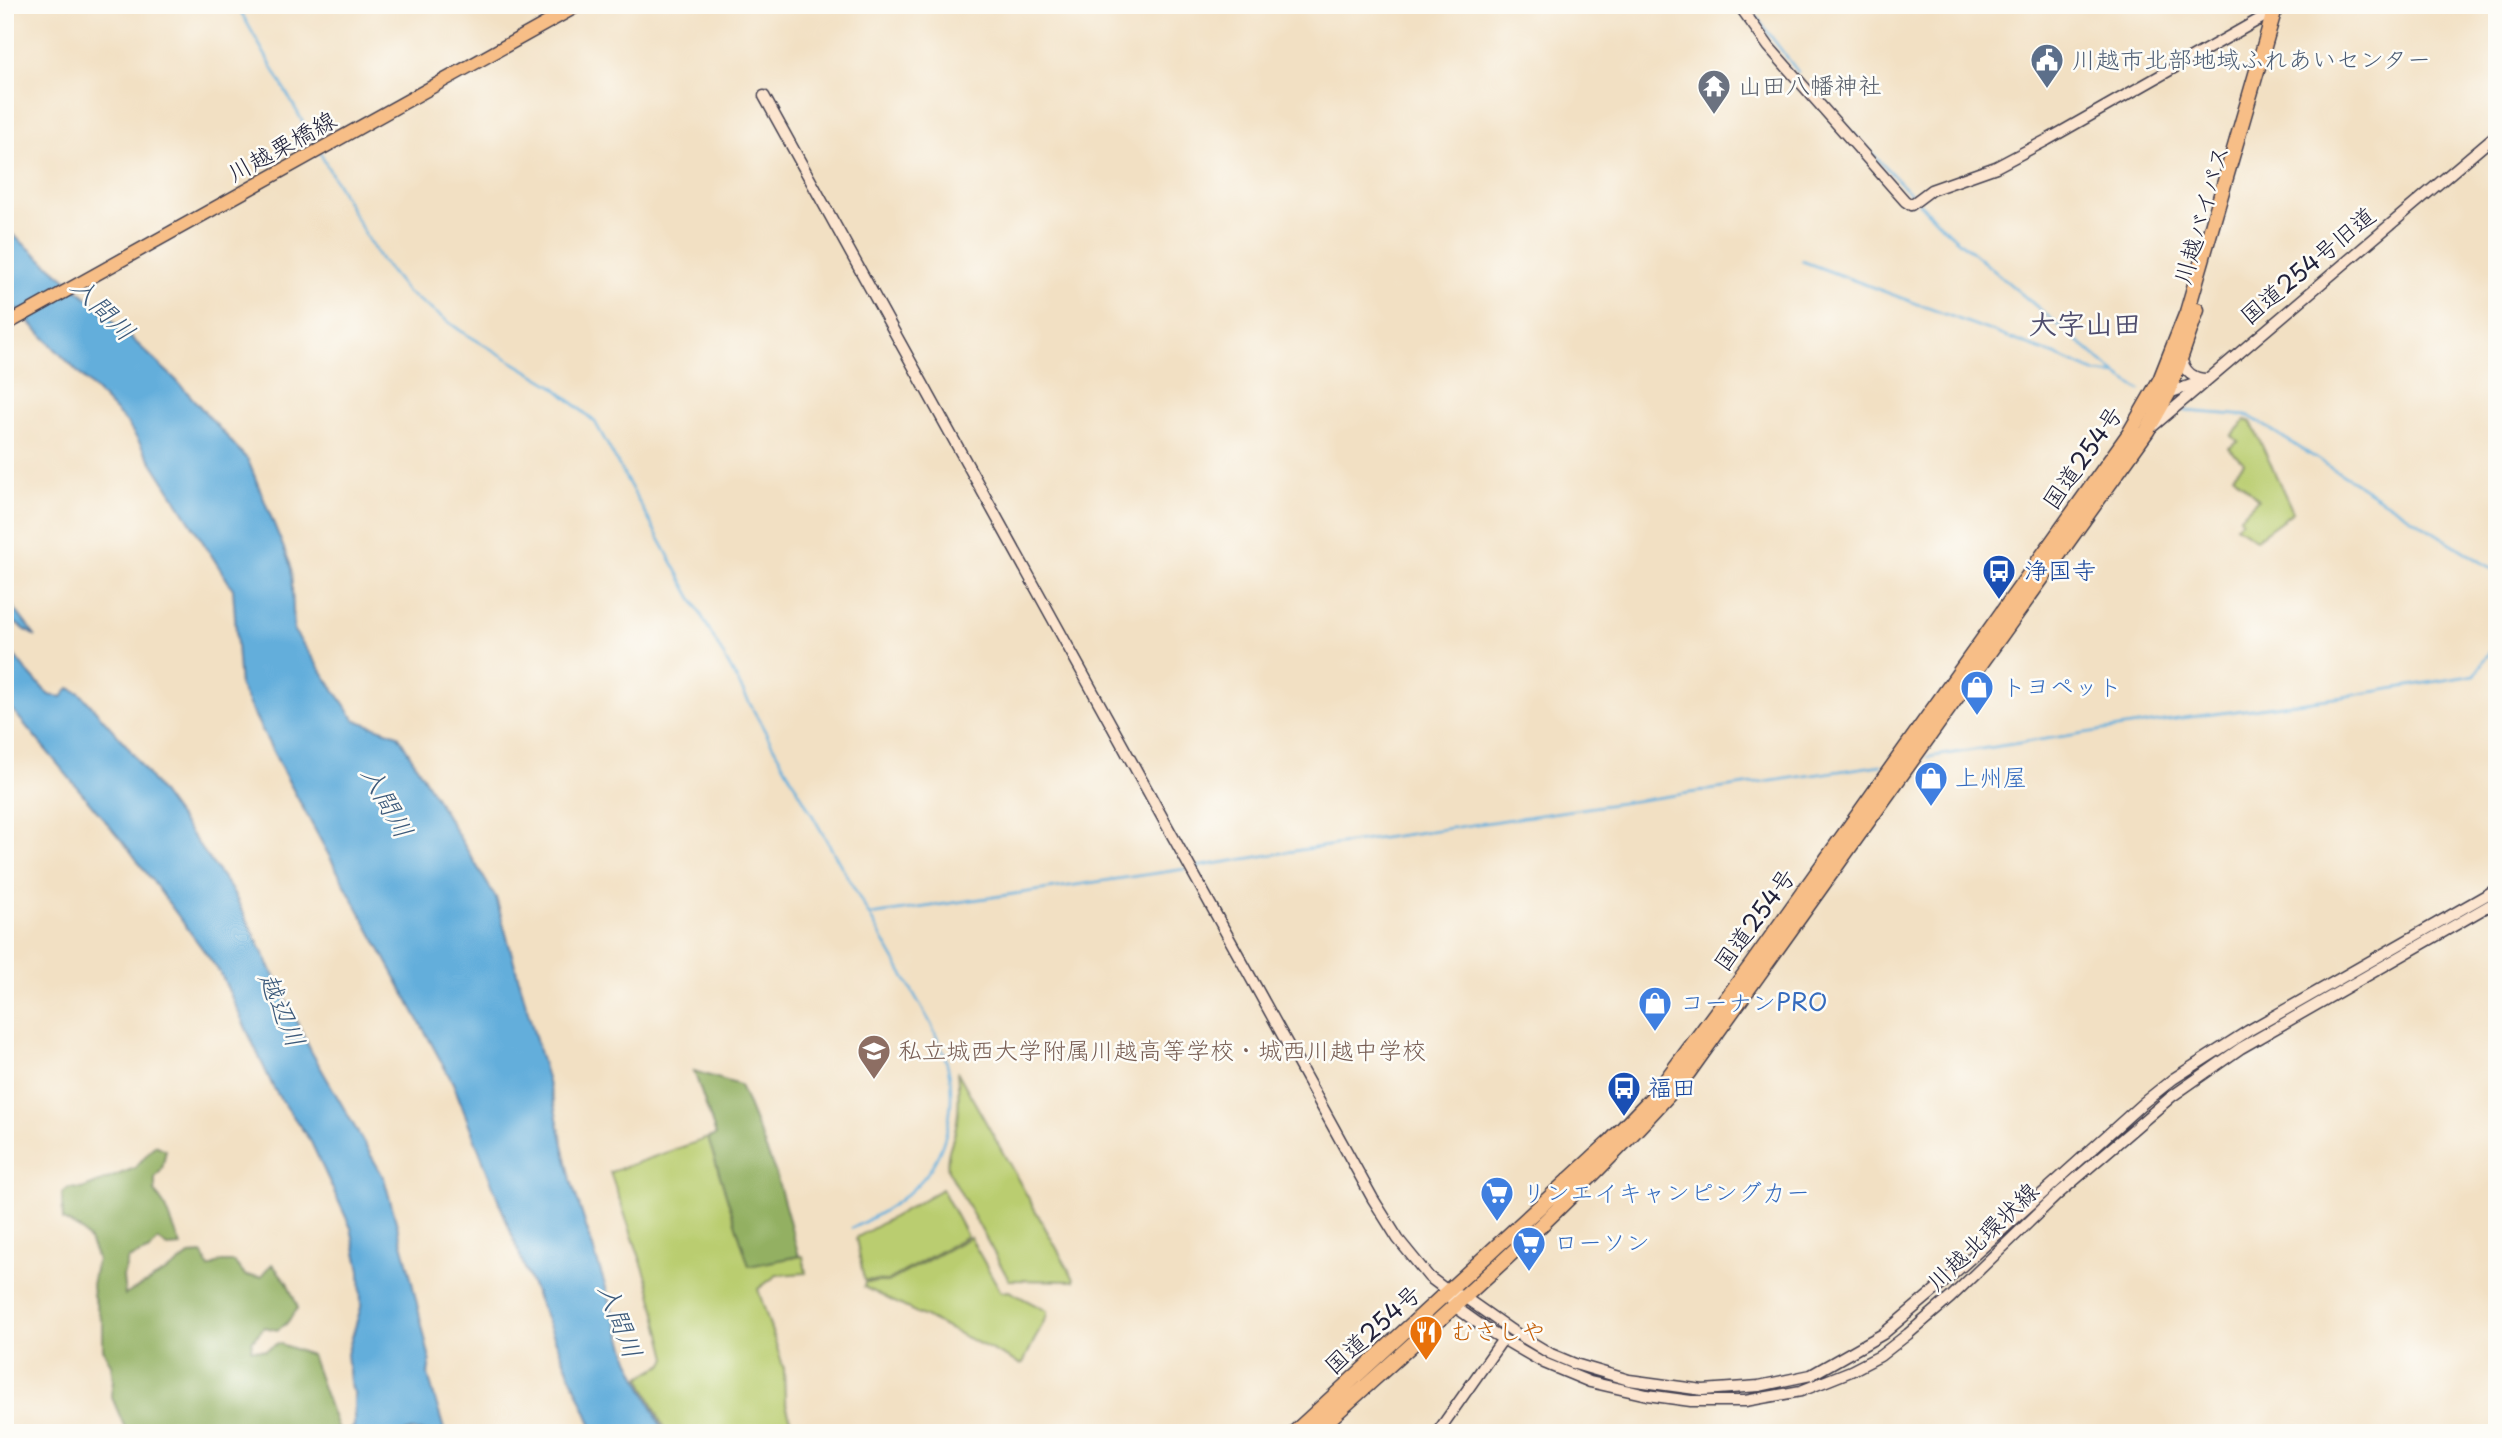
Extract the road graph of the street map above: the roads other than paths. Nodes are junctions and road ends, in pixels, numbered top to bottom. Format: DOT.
graph roads {
  1 [pos="579,5"];
  2 [pos="1739,5"];
  3 [pos="2278,7"];
  4 [pos="764,96"];
  5 [pos="2497,134"];
  6 [pos="5,325"];
  7 [pos="2181,357"];
  8 [pos="2207,379"];
  9 [pos="2168,394"];
  10 [pos="2150,399"];
  11 [pos="2147,432"];
  12 [pos="2497,889"];
  13 [pos="2497,901"];
  14 [pos="1456,1298"];
  15 [pos="1503,1339"];
  16 [pos="1294,1433"];
  17 [pos="1314,1433"];
  18 [pos="1437,1433"];
  1 -- 6 [label="main road, 川越栗橋線"];
  2 -- 3 [label="street"];
  3 -- 7 [label="highway, 川越バイパス"];
  3 -- 10 [label="highway, 川越バイパス"];
  4 -- 14 [label="street"];
  5 -- 8 [label="street, 国道254号旧道"];
  7 -- 8 [label="street"];
  7 -- 9 [label="highway, 川越バイパス"];
  8 -- 9 [label="street"];
  8 -- 11 [label="street, 国道254号旧道"];
  9 -- 10 [label="street"];
  9 -- 11 [label="highway, 川越バイパス"];
  10 -- 14 [label="highway, 国道254号"];
  11 -- 14 [label="highway, 国道254号"];
  12 -- 14 [label="street, 川越北環状線"];
  13 -- 15 [label="street, 川越北環状線"];
  14 -- 15 [label="street, 川越北環状線"];
  14 -- 16 [label="highway, 国道254号"];
  14 -- 17 [label="highway, 国道254号"];
  15 -- 18 [label="street"];
}
